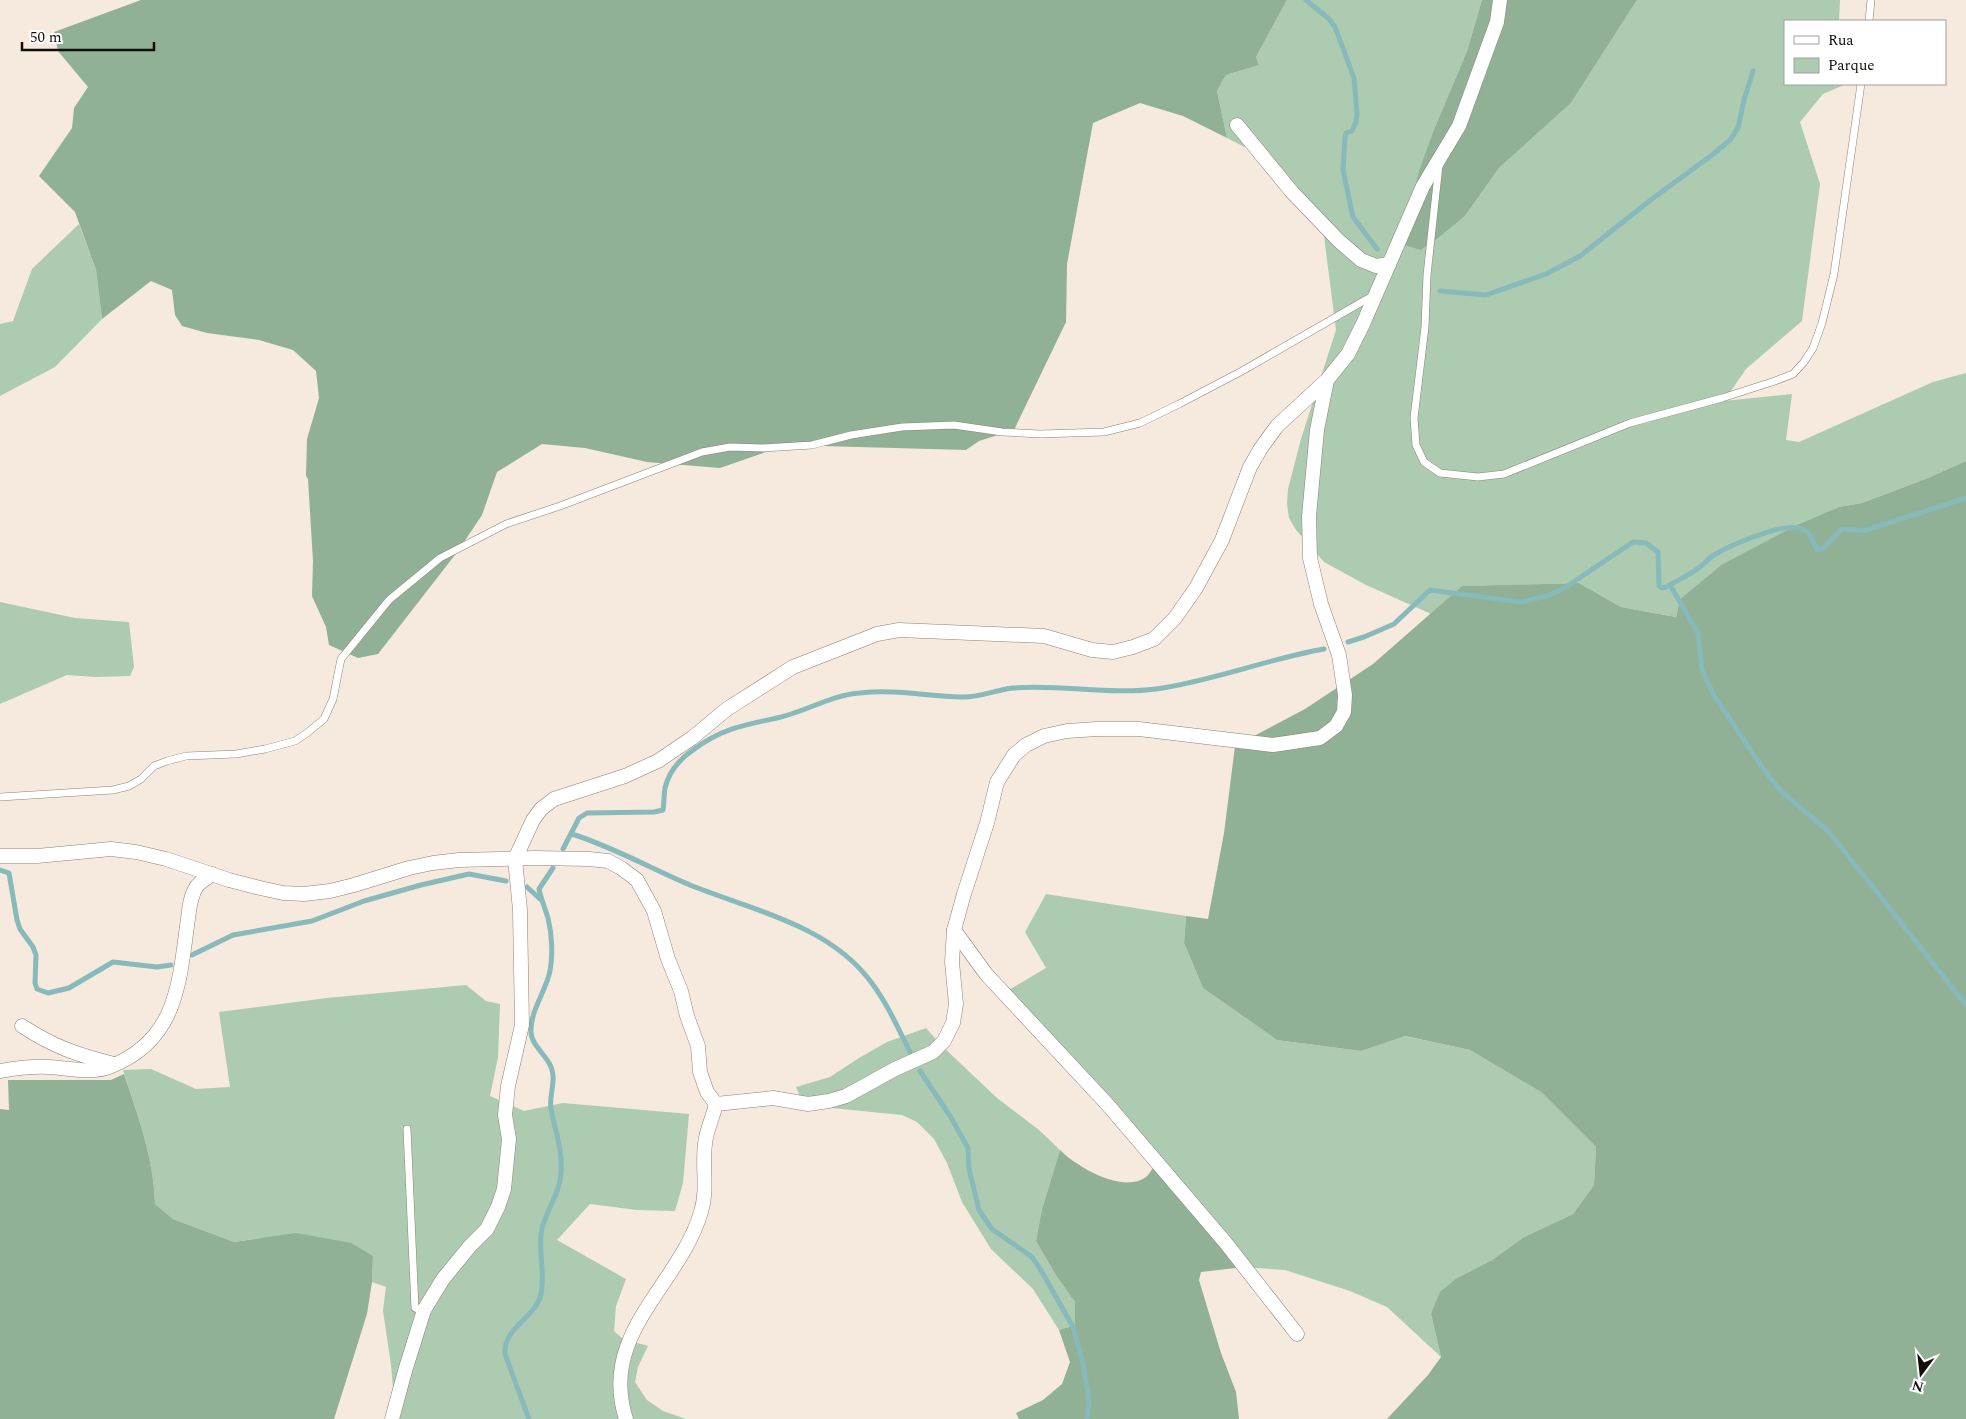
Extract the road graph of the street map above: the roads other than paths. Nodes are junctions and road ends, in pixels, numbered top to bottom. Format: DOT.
graph roads {
  1 [pos="1500,0"];
  2 [pos="1871,0"];
  3 [pos="1869,20"];
  4 [pos="1861,85"];
  5 [pos="1237,125"];
  6 [pos="1440,160"];
  7 [pos="1389,264"];
  8 [pos="1376,293"];
  9 [pos="1327,380"];
  10 [pos="0,797"];
  11 [pos="0,856"];
  12 [pos="515,859"];
  13 [pos="212,874"];
  14 [pos="954,930"];
  15 [pos="22,1026"];
  16 [pos="115,1064"];
  17 [pos="0,1072"];
  18 [pos="716,1104"];
  19 [pos="407,1130"];
  20 [pos="424,1310"];
  21 [pos="1298,1334"];
  22 [pos="392,1419"];
  23 [pos="626,1419"];
  1 -- 6 [label="street"];
  2 -- 3 [label="lane"];
  4 -- 6 [label="lane"];
  5 -- 7 [label="street"];
  6 -- 7 [label="street"];
  7 -- 8 [label="street"];
  8 -- 9 [label="street"];
  8 -- 10 [label="lane"];
  9 -- 12 [label="street"];
  9 -- 14 [label="street"];
  11 -- 13 [label="street"];
  12 -- 13 [label="street"];
  12 -- 18 [label="street"];
  12 -- 20 [label="street"];
  13 -- 16 [label="street"];
  14 -- 18 [label="street"];
  14 -- 21 [label="street"];
  15 -- 16 [label="street"];
  16 -- 17 [label="street"];
  18 -- 23 [label="street"];
  19 -- 20 [label="lane"];
  20 -- 22 [label="street"];
}
